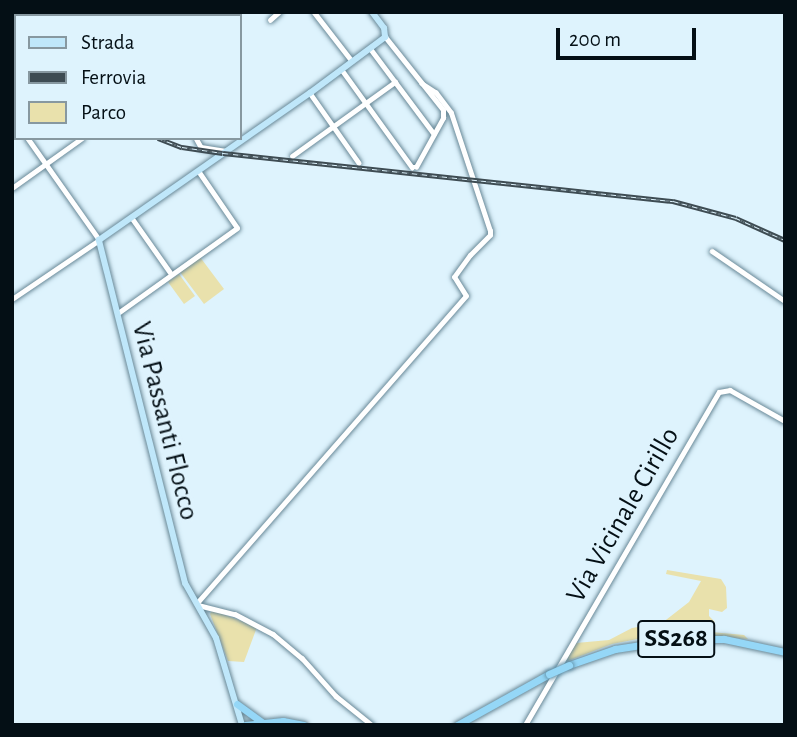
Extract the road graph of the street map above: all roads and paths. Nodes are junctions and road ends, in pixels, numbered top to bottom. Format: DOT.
graph roads {
  1 [pos="279,12"];
  2 [pos="314,12"];
  3 [pos="372,12"];
  4 [pos="270,20"];
  5 [pos="384,37"];
  6 [pos="370,48"];
  7 [pos="352,61"];
  8 [pos="342,69"];
  9 [pos="396,82"];
  10 [pos="422,84"];
  11 [pos="310,93"];
  12 [pos="366,103"];
  13 [pos="334,127"];
  14 [pos="434,135"];
  15 [pos="28,140"];
  16 [pos="79,140"];
  17 [pos="197,140"];
  18 [pos="242,140"];
  19 [pos="242,140"];
  20 [pos="226,151"];
  21 [pos="292,156"];
  22 [pos="359,163"];
  23 [pos="46,164"];
  24 [pos="197,170"];
  25 [pos="12,188"];
  26 [pos="131,217"];
  27 [pos="99,240"];
  28 [pos="712,251"];
  29 [pos="170,272"];
  30 [pos="12,299"];
  31 [pos="785,301"];
  32 [pos="117,313"];
  33 [pos="785,421"];
  34 [pos="197,604"];
  35 [pos="785,652"];
  36 [pos="237,704"];
  37 [pos="269,723"];
  38 [pos="244,725"];
  39 [pos="304,725"];
  40 [pos="372,725"];
  41 [pos="457,725"];
  42 [pos="525,725"];
  1 -- 4 [label="street"];
  2 -- 7 [label="street"];
  3 -- 5 [label="main road"];
  5 -- 6 [label="main road"];
  5 -- 10 [label="street"];
  6 -- 7 [label="main road"];
  6 -- 9 [label="street"];
  7 -- 8 [label="main road"];
  8 -- 11 [label="main road"];
  8 -- 12 [label="street"];
  9 -- 12 [label="street"];
  9 -- 14 [label="street"];
  10 -- 14 [label="street"];
  10 -- 34 [label="street"];
  11 -- 13 [label="street"];
  11 -- 19 [label="main road"];
  12 -- 13 [label="street"];
  12 -- 14 [label="street"];
  13 -- 21 [label="street"];
  13 -- 22 [label="street"];
  15 -- 23 [label="street, Via Passanti Flocco"];
  16 -- 23 [label="street"];
  17 -- 20 [label="street"];
  18 -- 20 [label="main road"];
  20 -- 24 [label="main road"];
  23 -- 25 [label="street"];
  23 -- 27 [label="street, Via Passanti Flocco"];
  24 -- 26 [label="main road"];
  24 -- 32 [label="street"];
  26 -- 27 [label="main road"];
  26 -- 29 [label="street"];
  27 -- 30 [label="street"];
  27 -- 32 [label="main road, Via Passanti Flocco"];
  28 -- 31 [label="street"];
  32 -- 34 [label="main road, Via Passanti Flocco"];
  33 -- 42 [label="street, Via Vicinale Cirillo"];
  34 -- 36 [label="main road, Via Passanti Flocco"];
  34 -- 40 [label="street"];
  35 -- 41 [label="highway, SS268, bridge"];
  36 -- 37 [label="highway"];
  36 -- 38 [label="main road, Via Passanti Flocco"];
  37 -- 38 [label="highway"];
  37 -- 39 [label="highway"];
}
